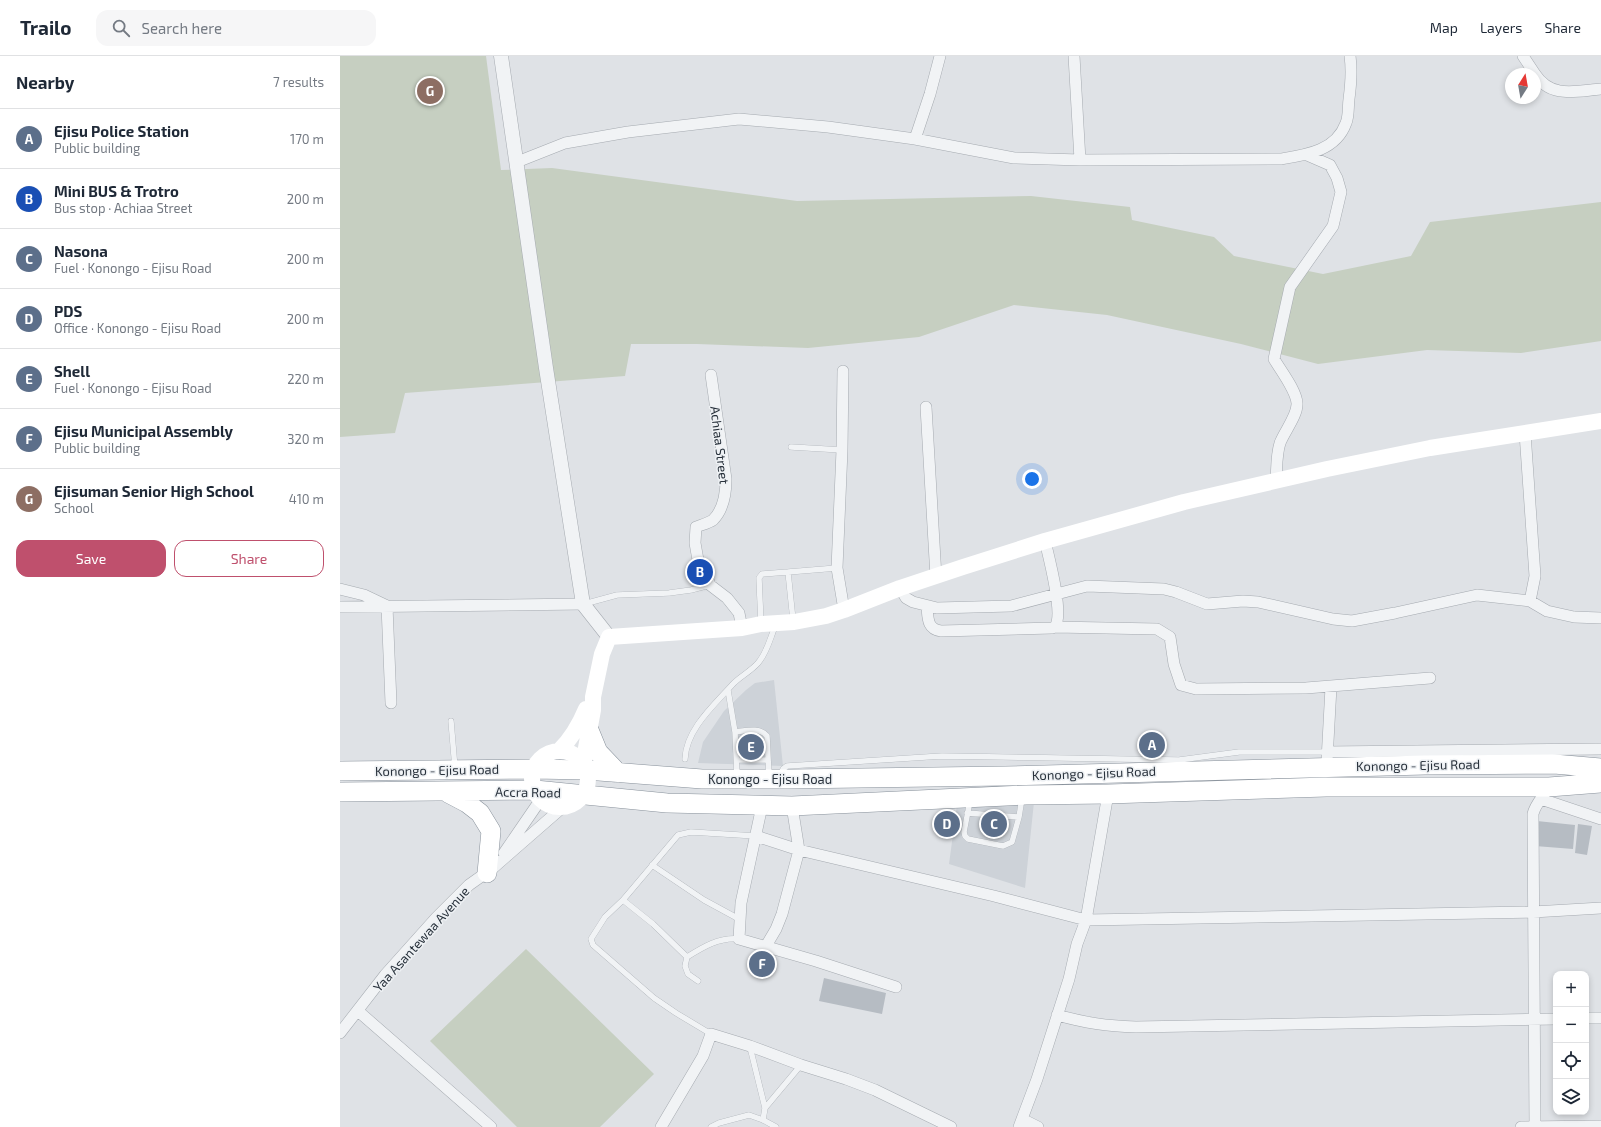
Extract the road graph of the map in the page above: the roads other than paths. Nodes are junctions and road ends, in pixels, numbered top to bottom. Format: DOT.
graph roads {
  1 [pos="501,56"];
  2 [pos="940,56"];
  3 [pos="1074,56"];
  4 [pos="1360,56"];
  5 [pos="1523,56"];
  6 [pos="1351,60"];
  7 [pos="1531,68"];
  8 [pos="1541,82"];
  9 [pos="1601,89"];
  10 [pos="915,139"];
  11 [pos="1307,155"];
  12 [pos="1080,160"];
  13 [pos="517,162"];
  14 [pos="843,371"];
  15 [pos="711,375"];
  16 [pos="926,407"];
  17 [pos="1601,421"];
  18 [pos="1525,433"];
  19 [pos="791,447"];
  20 [pos="842,450"];
  21 [pos="1276,480"];
  22 [pos="1045,541"];
  23 [pos="837,568"];
  24 [pos="788,572"];
  25 [pos="936,576"];
  26 [pos="710,585"];
  27 [pos="900,588"];
  28 [pos="340,589"];
  29 [pos="1056,594"];
  30 [pos="1530,601"];
  31 [pos="583,604"];
  32 [pos="387,606"];
  33 [pos="340,607"];
  34 [pos="927,607"];
  35 [pos="844,610"];
  36 [pos="1601,618"];
  37 [pos="794,622"];
  38 [pos="769,624"];
  39 [pos="1055,627"];
  40 [pos="742,628"];
  41 [pos="608,637"];
  42 [pos="1430,678"];
  43 [pos="1331,687"];
  44 [pos="728,690"];
  45 [pos="592,697"];
  46 [pos="391,703"];
  47 [pos="452,721"];
  48 [pos="589,730"];
  49 [pos="735,732"];
  50 [pos="1601,750"];
  51 [pos="559,751"];
  52 [pos="685,759"];
  53 [pos="1326,759"];
  54 [pos="768,760"];
  55 [pos="534,768"];
  56 [pos="585,768"];
  57 [pos="1601,768"];
  58 [pos="455,770"];
  59 [pos="737,770"];
  60 [pos="340,771"];
  61 [pos="618,773"];
  62 [pos="775,779"];
  63 [pos="1601,783"];
  64 [pos="340,792"];
  65 [pos="445,792"];
  66 [pos="1545,793"];
  67 [pos="583,794"];
  68 [pos="1108,794"];
  69 [pos="538,795"];
  70 [pos="1022,796"];
  71 [pos="715,805"];
  72 [pos="969,805"];
  73 [pos="564,806"];
  74 [pos="762,806"];
  75 [pos="792,806"];
  76 [pos="1019,817"];
  77 [pos="1601,819"];
  78 [pos="756,836"];
  79 [pos="799,850"];
  80 [pos="652,865"];
  81 [pos="490,870"];
  82 [pos="623,900"];
  83 [pos="1601,908"];
  84 [pos="1533,912"];
  85 [pos="739,919"];
  86 [pos="1086,920"];
  87 [pos="739,939"];
  88 [pos="766,946"];
  89 [pos="687,957"];
  90 [pos="698,981"];
  91 [pos="896,987"];
  92 [pos="358,1011"];
  93 [pos="1056,1015"];
  94 [pos="1589,1018"];
  95 [pos="1601,1018"];
  96 [pos="1553,1019"];
  97 [pos="1534,1020"];
  98 [pos="340,1033"];
  99 [pos="711,1034"];
  100 [pos="750,1046"];
  101 [pos="801,1065"];
  102 [pos="765,1108"];
  103 [pos="763,1120"];
  104 [pos="1021,1123"];
  105 [pos="1601,1126"];
  106 [pos="491,1127"];
  107 [pos="661,1127"];
  108 [pos="711,1127"];
  109 [pos="776,1127"];
  110 [pos="951,1127"];
  111 [pos="1038,1127"];
  112 [pos="1521,1127"];
  113 [pos="1535,1127"];
  1 -- 13 [label="street"];
  2 -- 10 [label="street"];
  3 -- 12 [label="street"];
  4 -- 6 [label="street"];
  5 -- 7 [label="street"];
  6 -- 11 [label="street"];
  8 -- 9 [label="street"];
  10 -- 12 [label="street"];
  10 -- 13 [label="street"];
  11 -- 12 [label="street"];
  11 -- 21 [label="street"];
  13 -- 31 [label="street"];
  14 -- 20 [label="street"];
  15 -- 26 [label="street, Achiaa Street"];
  16 -- 25 [label="street"];
  17 -- 18 [label="main road"];
  18 -- 21 [label="main road"];
  18 -- 30 [label="street"];
  19 -- 20 [label="lane"];
  20 -- 23 [label="street"];
  21 -- 22 [label="main road"];
  22 -- 25 [label="main road"];
  22 -- 29 [label="street"];
  23 -- 24 [label="lane"];
  23 -- 35 [label="street"];
  24 -- 37 [label="lane"];
  24 -- 38 [label="lane"];
  25 -- 27 [label="main road"];
  26 -- 31 [label="lane"];
  26 -- 40 [label="street, Achiaa Street"];
  27 -- 34 [label="street"];
  27 -- 35 [label="main road"];
  28 -- 32 [label="street"];
  29 -- 30 [label="street"];
  29 -- 34 [label="street"];
  29 -- 39 [label="street"];
  30 -- 36 [label="street"];
  31 -- 32 [label="street"];
  31 -- 41 [label="street"];
  32 -- 33 [label="street"];
  32 -- 46 [label="street"];
  34 -- 39 [label="street"];
  35 -- 37 [label="main road"];
  37 -- 38 [label="main road"];
  38 -- 40 [label="main road"];
  38 -- 44 [label="lane"];
  39 -- 43 [label="street"];
  40 -- 41 [label="main road"];
  41 -- 45 [label="main road"];
  42 -- 43 [label="street"];
  43 -- 53 [label="street"];
  44 -- 49 [label="lane"];
  44 -- 52 [label="lane"];
  45 -- 48 [label="main road"];
  45 -- 51 [label="main road"];
  47 -- 58 [label="lane"];
  48 -- 56 [label="main road"];
  48 -- 61 [label="highway"];
  49 -- 54 [label="lane"];
  49 -- 59 [label="lane"];
  50 -- 53 [label="street"];
  51 -- 55 [label="main road"];
  51 -- 56 [label="main road"];
  53 -- 57 [label="highway, Konongo - Ejisu Road"];
  53 -- 62 [label="highway, Konongo - Ejisu Road"];
  54 -- 59 [label="lane"];
  54 -- 62 [label="lane"];
  55 -- 56 [label="highway, Konongo - Ejisu Road"];
  55 -- 58 [label="highway, Konongo - Ejisu Road"];
  55 -- 69 [label="main road"];
  56 -- 61 [label="highway, Konongo - Ejisu Road"];
  56 -- 67 [label="main road"];
  58 -- 60 [label="highway, Konongo - Ejisu Road"];
  59 -- 61 [label="highway, Konongo - Ejisu Road"];
  59 -- 62 [label="highway, Konongo - Ejisu Road"];
  63 -- 66 [label="highway, Konongo - Ejisu Road"];
  64 -- 65 [label="highway, Accra Road"];
  65 -- 69 [label="highway, Accra Road"];
  65 -- 81 [label="highway"];
  66 -- 68 [label="highway, Konongo - Ejisu Road"];
  66 -- 77 [label="street"];
  66 -- 84 [label="street"];
  67 -- 69 [label="highway, Accra Road"];
  67 -- 71 [label="highway, Accra Road"];
  67 -- 73 [label="main road"];
  68 -- 70 [label="highway, Konongo - Ejisu Road"];
  68 -- 86 [label="street"];
  69 -- 73 [label="main road"];
  69 -- 81 [label="street"];
  70 -- 72 [label="highway, Konongo - Ejisu Road"];
  70 -- 76 [label="lane"];
  71 -- 74 [label="highway, Konongo - Ejisu Road"];
  72 -- 75 [label="highway, Konongo - Ejisu Road"];
  72 -- 76 [label="lane"];
  72 -- 76 [label="lane"];
  73 -- 81 [label="street, Yaa Asantewaa Avenue"];
  74 -- 75 [label="highway, Konongo - Ejisu Road"];
  74 -- 78 [label="street"];
  75 -- 79 [label="street"];
  78 -- 79 [label="street"];
  78 -- 80 [label="lane"];
  78 -- 85 [label="street"];
  79 -- 86 [label="street"];
  79 -- 88 [label="street"];
  80 -- 82 [label="lane"];
  80 -- 85 [label="lane"];
  81 -- 92 [label="street, Yaa Asantewaa Avenue"];
  82 -- 89 [label="lane"];
  82 -- 99 [label="lane"];
  83 -- 84 [label="street"];
  84 -- 86 [label="street"];
  84 -- 97 [label="street"];
  85 -- 87 [label="street"];
  86 -- 93 [label="street"];
  87 -- 88 [label="street"];
  87 -- 89 [label="lane"];
  88 -- 91 [label="street"];
  89 -- 90 [label="lane"];
  92 -- 98 [label="street, Yaa Asantewaa Avenue"];
  92 -- 106 [label="street"];
  93 -- 97 [label="street"];
  93 -- 104 [label="street"];
  94 -- 95 [label="street"];
  96 -- 97 [label="street"];
  97 -- 113 [label="street"];
  99 -- 100 [label="street"];
  99 -- 107 [label="street"];
  100 -- 101 [label="street"];
  100 -- 102 [label="lane"];
  101 -- 102 [label="lane"];
  101 -- 110 [label="street"];
  102 -- 103 [label="lane"];
  103 -- 108 [label="lane"];
  103 -- 109 [label="lane"];
  104 -- 111 [label="street"];
  105 -- 113 [label="street"];
  112 -- 113 [label="street"];
}
